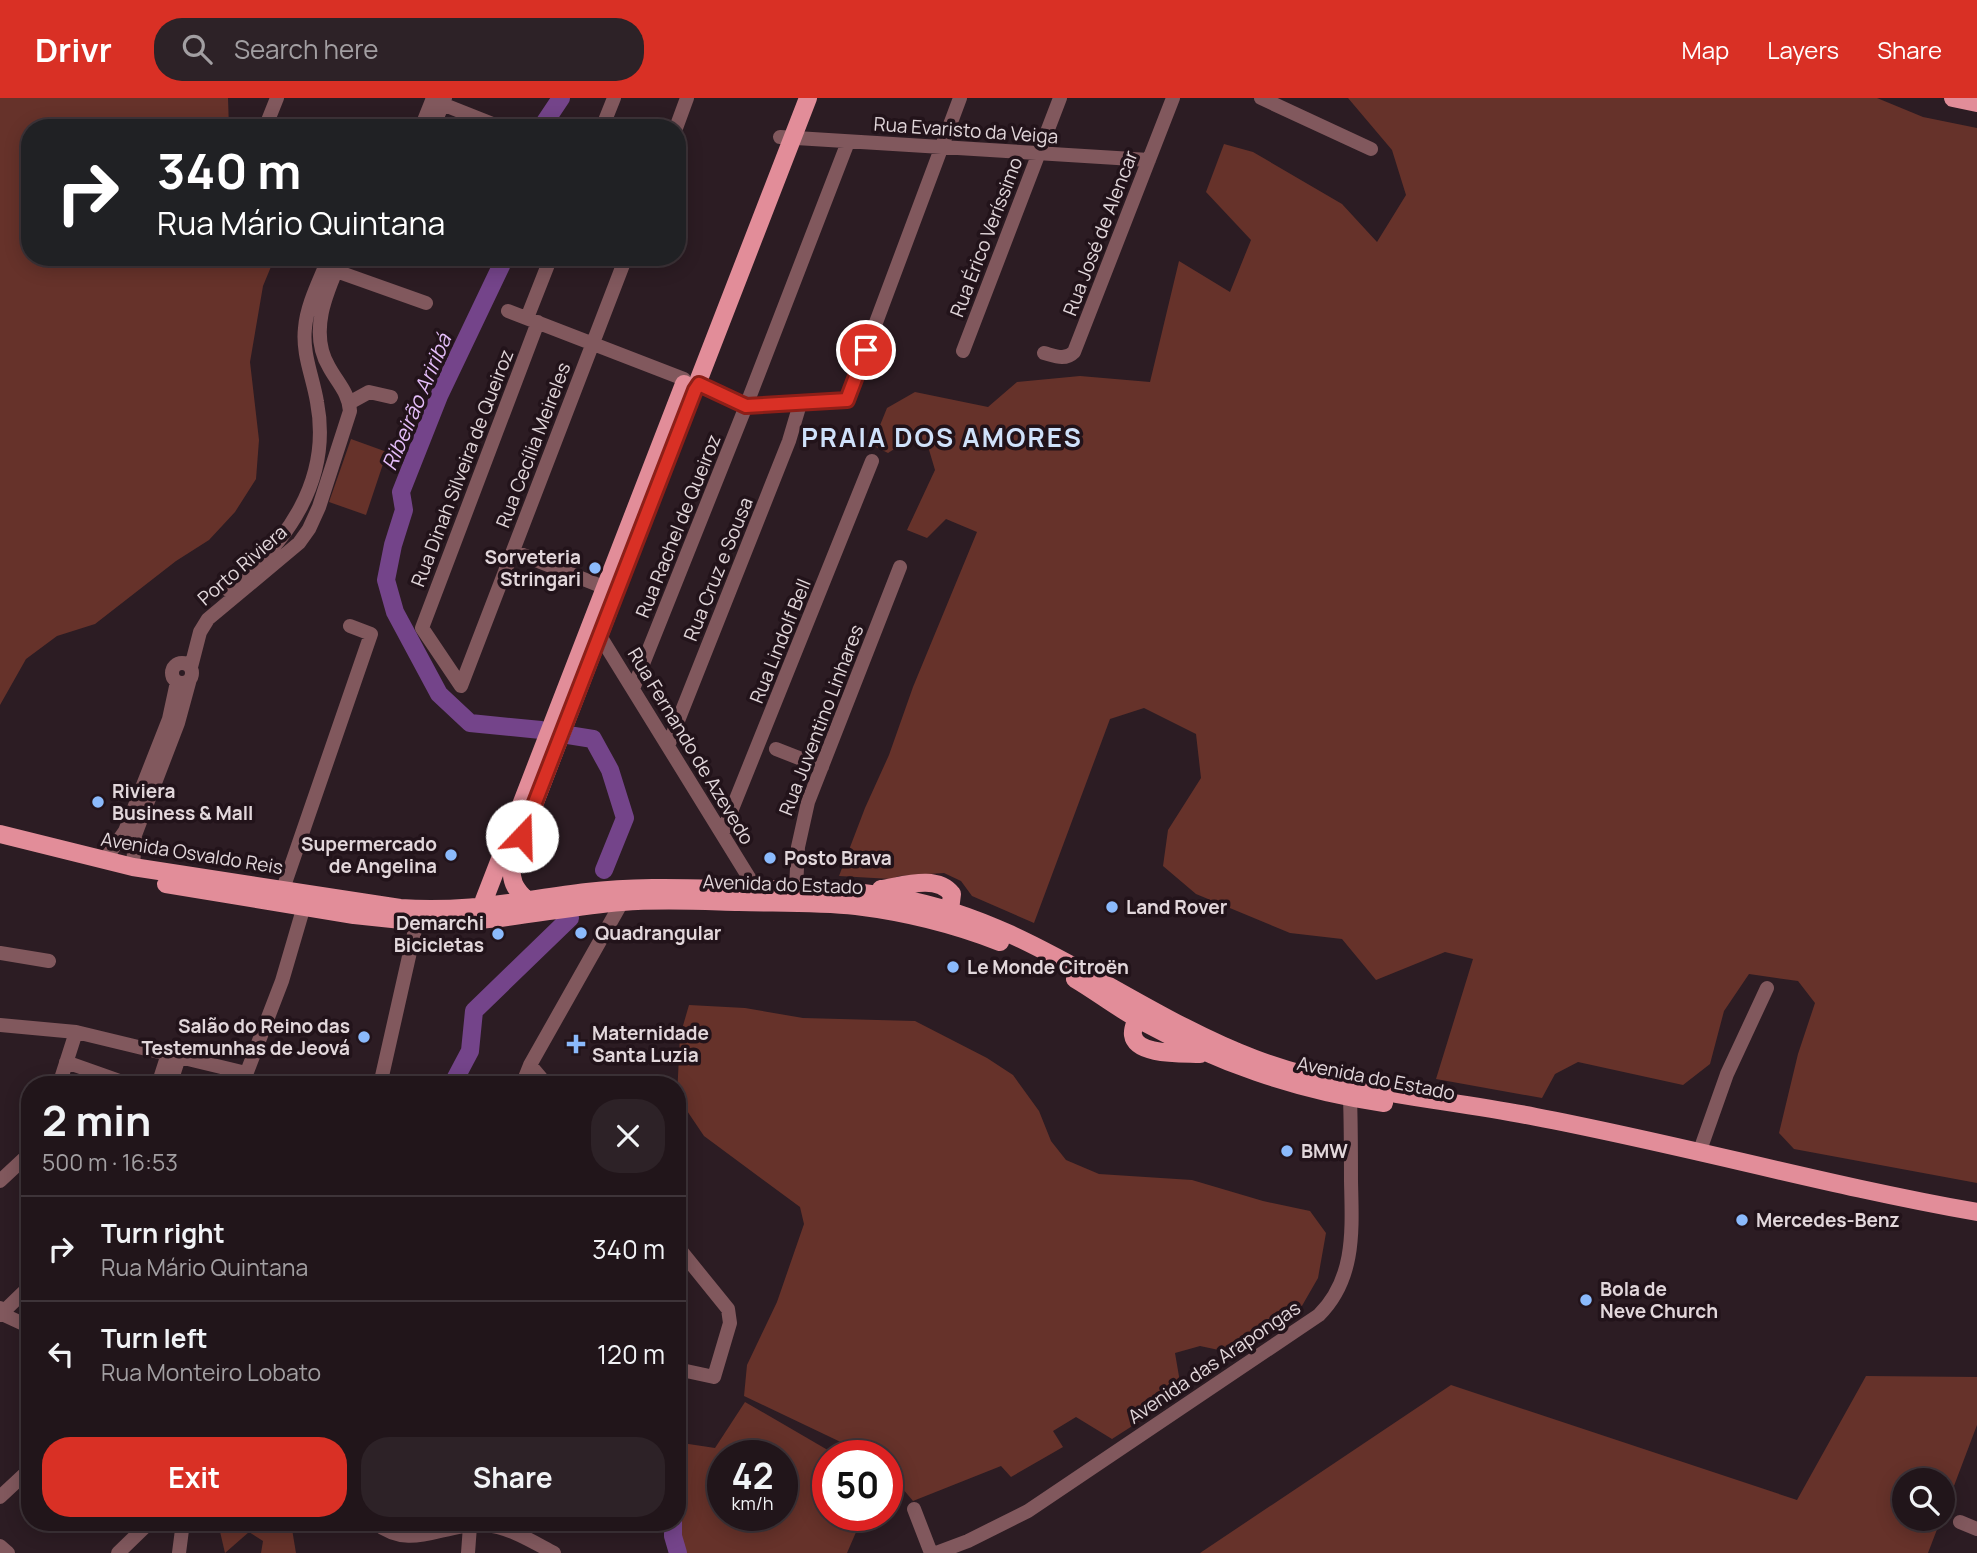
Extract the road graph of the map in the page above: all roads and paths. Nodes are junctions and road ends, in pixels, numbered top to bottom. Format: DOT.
graph roads {
  1 [pos="277,98"];
  2 [pos="614,98"];
  3 [pos="687,98"];
  4 [pos="796,98"];
  5 [pos="808,98"];
  6 [pos="960,98"];
  7 [pos="1060,98"];
  8 [pos="1173,98"];
  9 [pos="1261,98"];
  10 [pos="1953,98"];
  11 [pos="438,100"];
  12 [pos="1977,103"];
  13 [pos="269,119"];
  14 [pos="426,119"];
  15 [pos="435,119"];
  16 [pos="481,119"];
  17 [pos="606,119"];
  18 [pos="679,119"];
  19 [pos="786,138"];
  20 [pos="848,142"];
  21 [pos="940,147"];
  22 [pos="1371,149"];
  23 [pos="1039,153"];
  24 [pos="1149,160"];
  25 [pos="326,266"];
  26 [pos="338,266"];
  27 [pos="343,266"];
  28 [pos="548,266"];
  29 [pos="623,266"];
  30 [pos="426,303"];
  31 [pos="508,310"];
  32 [pos="533,320"];
  33 [pos="593,343"];
  34 [pos="962,351"];
  35 [pos="1044,353"];
  36 [pos="339,382"];
  37 [pos="691,382"];
  38 [pos="315,394"];
  39 [pos="391,397"];
  40 [pos="349,403"];
  41 [pos="800,404"];
  42 [pos="746,406"];
  43 [pos="872,461"];
  44 [pos="293,521"];
  45 [pos="309,529"];
  46 [pos="284,536"];
  47 [pos="294,548"];
  48 [pos="513,551"];
  49 [pos="900,567"];
  50 [pos="611,589"];
  51 [pos="350,626"];
  52 [pos="596,629"];
  53 [pos="185,673"];
  54 [pos="461,686"];
  55 [pos="633,689"];
  56 [pos="668,746"];
  57 [pos="776,749"];
  58 [pos="822,766"];
  59 [pos="130,833"];
  60 [pos="0,834"];
  61 [pos="722,834"];
  62 [pos="0,845"];
  63 [pos="506,859"];
  64 [pos="104,861"];
  65 [pos="133,867"];
  66 [pos="283,889"];
  67 [pos="756,889"];
  68 [pos="796,889"];
  69 [pos="586,899"];
  70 [pos="528,901"];
  71 [pos="622,902"];
  72 [pos="304,906"];
  73 [pos="481,908"];
  74 [pos="944,916"];
  75 [pos="416,921"];
  76 [pos="0,953"];
  77 [pos="49,961"];
  78 [pos="1767,988"];
  79 [pos="1145,1014"];
  80 [pos="0,1025"];
  81 [pos="76,1032"];
  82 [pos="173,1055"];
  83 [pos="66,1062"];
  84 [pos="530,1065"];
  85 [pos="62,1076"];
  86 [pos="106,1076"];
  87 [pos="162,1076"];
  88 [pos="171,1076"];
  89 [pos="235,1076"];
  90 [pos="245,1076"];
  91 [pos="382,1076"];
  92 [pos="526,1076"];
  93 [pos="539,1076"];
  94 [pos="1350,1098"];
  95 [pos="1699,1153"];
  96 [pos="21,1161"];
  97 [pos="0,1181"];
  98 [pos="1977,1212"];
  99 [pos="1977,1224"];
  100 [pos="686,1257"];
  101 [pos="21,1294"];
  102 [pos="21,1301"];
  103 [pos="2,1312"];
  104 [pos="21,1323"];
  105 [pos="686,1372"];
  106 [pos="21,1476"];
  107 [pos="4,1490"];
  108 [pos="914,1510"];
  109 [pos="1961,1522"];
  110 [pos="1977,1529"];
  111 [pos="141,1531"];
  112 [pos="182,1531"];
  113 [pos="383,1531"];
  114 [pos="448,1531"];
  115 [pos="470,1531"];
  116 [pos="510,1531"];
  117 [pos="0,1546"];
  118 [pos="966,1547"];
  119 [pos="548,1551"];
  120 [pos="8,1553"];
  121 [pos="118,1553"];
  122 [pos="179,1553"];
  123 [pos="468,1553"];
  124 [pos="934,1553"];
  1 -- 13 [label="street"];
  2 -- 17 [label="street"];
  3 -- 18 [label="street"];
  4 -- 19 [label="main road"];
  5 -- 19 [label="main road"];
  6 -- 21 [label="street"];
  7 -- 23 [label="street, Rua Érico Veríssimo"];
  8 -- 24 [label="street, Rua José de Alencar"];
  9 -- 22 [label="street"];
  10 -- 12 [label="main road"];
  11 -- 14 [label="street"];
  11 -- 15 [label="street"];
  11 -- 16 [label="street"];
  19 -- 20 [label="street, Rua Evaristo da Veiga"];
  19 -- 37 [label="main road"];
  20 -- 21 [label="street, Rua Evaristo da Veiga"];
  20 -- 42 [label="street, Rua Rachel de Queiroz"];
  21 -- 23 [label="street, Rua Evaristo da Veiga"];
  21 -- 41 [label="street"];
  23 -- 24 [label="street, Rua Evaristo da Veiga"];
  23 -- 34 [label="street, Rua Érico Veríssimo"];
  24 -- 35 [label="street, Rua José de Alencar"];
  25 -- 38 [label="street, Porto Riviera"];
  26 -- 36 [label="street"];
  27 -- 30 [label="street"];
  28 -- 32 [label="street, Rua Dinah Silveira de Queiroz"];
  29 -- 33 [label="street, Rua Cecília Meireles"];
  31 -- 32 [label="street"];
  32 -- 33 [label="street"];
  32 -- 54 [label="street, Rua Dinah Silveira de Queiroz"];
  33 -- 37 [label="street"];
  33 -- 48 [label="street, Rua Cecília Meireles"];
  36 -- 38 [label="street"];
  36 -- 40 [label="street"];
  37 -- 42 [label="street"];
  37 -- 50 [label="main road"];
  38 -- 44 [label="street, Porto Riviera"];
  39 -- 40 [label="street"];
  40 -- 45 [label="street, Porto Riviera"];
  41 -- 42 [label="street"];
  41 -- 56 [label="street, Rua Cruz e Sousa"];
  42 -- 55 [label="street, Rua Rachel de Queiroz"];
  43 -- 61 [label="street, Rua Lindolf Bell"];
  44 -- 45 [label="street"];
  44 -- 46 [label="street, Porto Riviera"];
  45 -- 47 [label="street, Porto Riviera"];
  46 -- 47 [label="street"];
  46 -- 53 [label="street, Porto Riviera"];
  47 -- 53 [label="street, Porto Riviera"];
  48 -- 50 [label="street"];
  48 -- 54 [label="street, Rua Cecília Meireles"];
  49 -- 58 [label="street, Rua Juventino Linhares"];
  50 -- 52 [label="main road"];
  51 -- 66 [label="street"];
  52 -- 55 [label="street, Rua Fernando de Azevedo"];
  52 -- 63 [label="main road"];
  53 -- 59 [label="street, Porto Riviera"];
  55 -- 56 [label="street, Rua Fernando de Azevedo"];
  56 -- 61 [label="street, Rua Fernando de Azevedo"];
  57 -- 58 [label="street"];
  58 -- 68 [label="street, Rua Juventino Linhares"];
  59 -- 64 [label="street, Porto Riviera"];
  59 -- 65 [label="street, Porto Riviera"];
  60 -- 64 [label="main road, Avenida Osvaldo Reis"];
  61 -- 67 [label="street, Rua Fernando de Azevedo"];
  62 -- 72 [label="main road, Avenida Osvaldo Reis"];
  63 -- 70 [label="main road"];
  63 -- 73 [label="main road"];
  64 -- 65 [label="main road, Avenida Osvaldo Reis"];
  65 -- 66 [label="main road, Avenida Osvaldo Reis"];
  66 -- 73 [label="main road, Avenida Osvaldo Reis"];
  67 -- 68 [label="main road, Avenida do Estado"];
  67 -- 69 [label="main road, Avenida do Estado"];
  68 -- 74 [label="main road, Avenida do Estado"];
  69 -- 70 [label="main road, Avenida Osvaldo Reis"];
  69 -- 71 [label="main road, Avenida do Estado"];
  69 -- 75 [label="main road, Avenida Osvaldo Reis"];
  70 -- 73 [label="main road, Avenida Osvaldo Reis"];
  71 -- 74 [label="main road, Avenida do Estado"];
  71 -- 84 [label="street"];
  72 -- 75 [label="main road, Avenida Osvaldo Reis"];
  72 -- 90 [label="street"];
  74 -- 79 [label="main road, Avenida do Estado"];
  75 -- 91 [label="street"];
  76 -- 77 [label="street"];
  78 -- 95 [label="street"];
  79 -- 94 [label="main road, Avenida do Estado"];
  79 -- 95 [label="main road, Avenida do Estado"];
  80 -- 81 [label="street"];
  81 -- 82 [label="street"];
  81 -- 83 [label="street"];
  82 -- 87 [label="street"];
  82 -- 88 [label="street"];
  82 -- 89 [label="street"];
  83 -- 85 [label="street"];
  83 -- 86 [label="street"];
  84 -- 92 [label="street"];
  84 -- 93 [label="street"];
  94 -- 99 [label="main road, Avenida do Estado"];
  94 -- 118 [label="street, Avenida das Arapongas"];
  95 -- 98 [label="main road, Avenida do Estado"];
  96 -- 97 [label="street"];
  100 -- 105 [label="street"];
  101 -- 103 [label="street"];
  102 -- 103 [label="street"];
  103 -- 104 [label="street"];
  106 -- 107 [label="street"];
  108 -- 124 [label="street"];
  109 -- 110 [label="street"];
  111 -- 121 [label="street"];
  112 -- 122 [label="street"];
  113 -- 114 [label="street"];
  115 -- 123 [label="street"];
  116 -- 119 [label="street"];
  117 -- 120 [label="street"];
  118 -- 124 [label="street, Avenida das Arapongas"];
}
